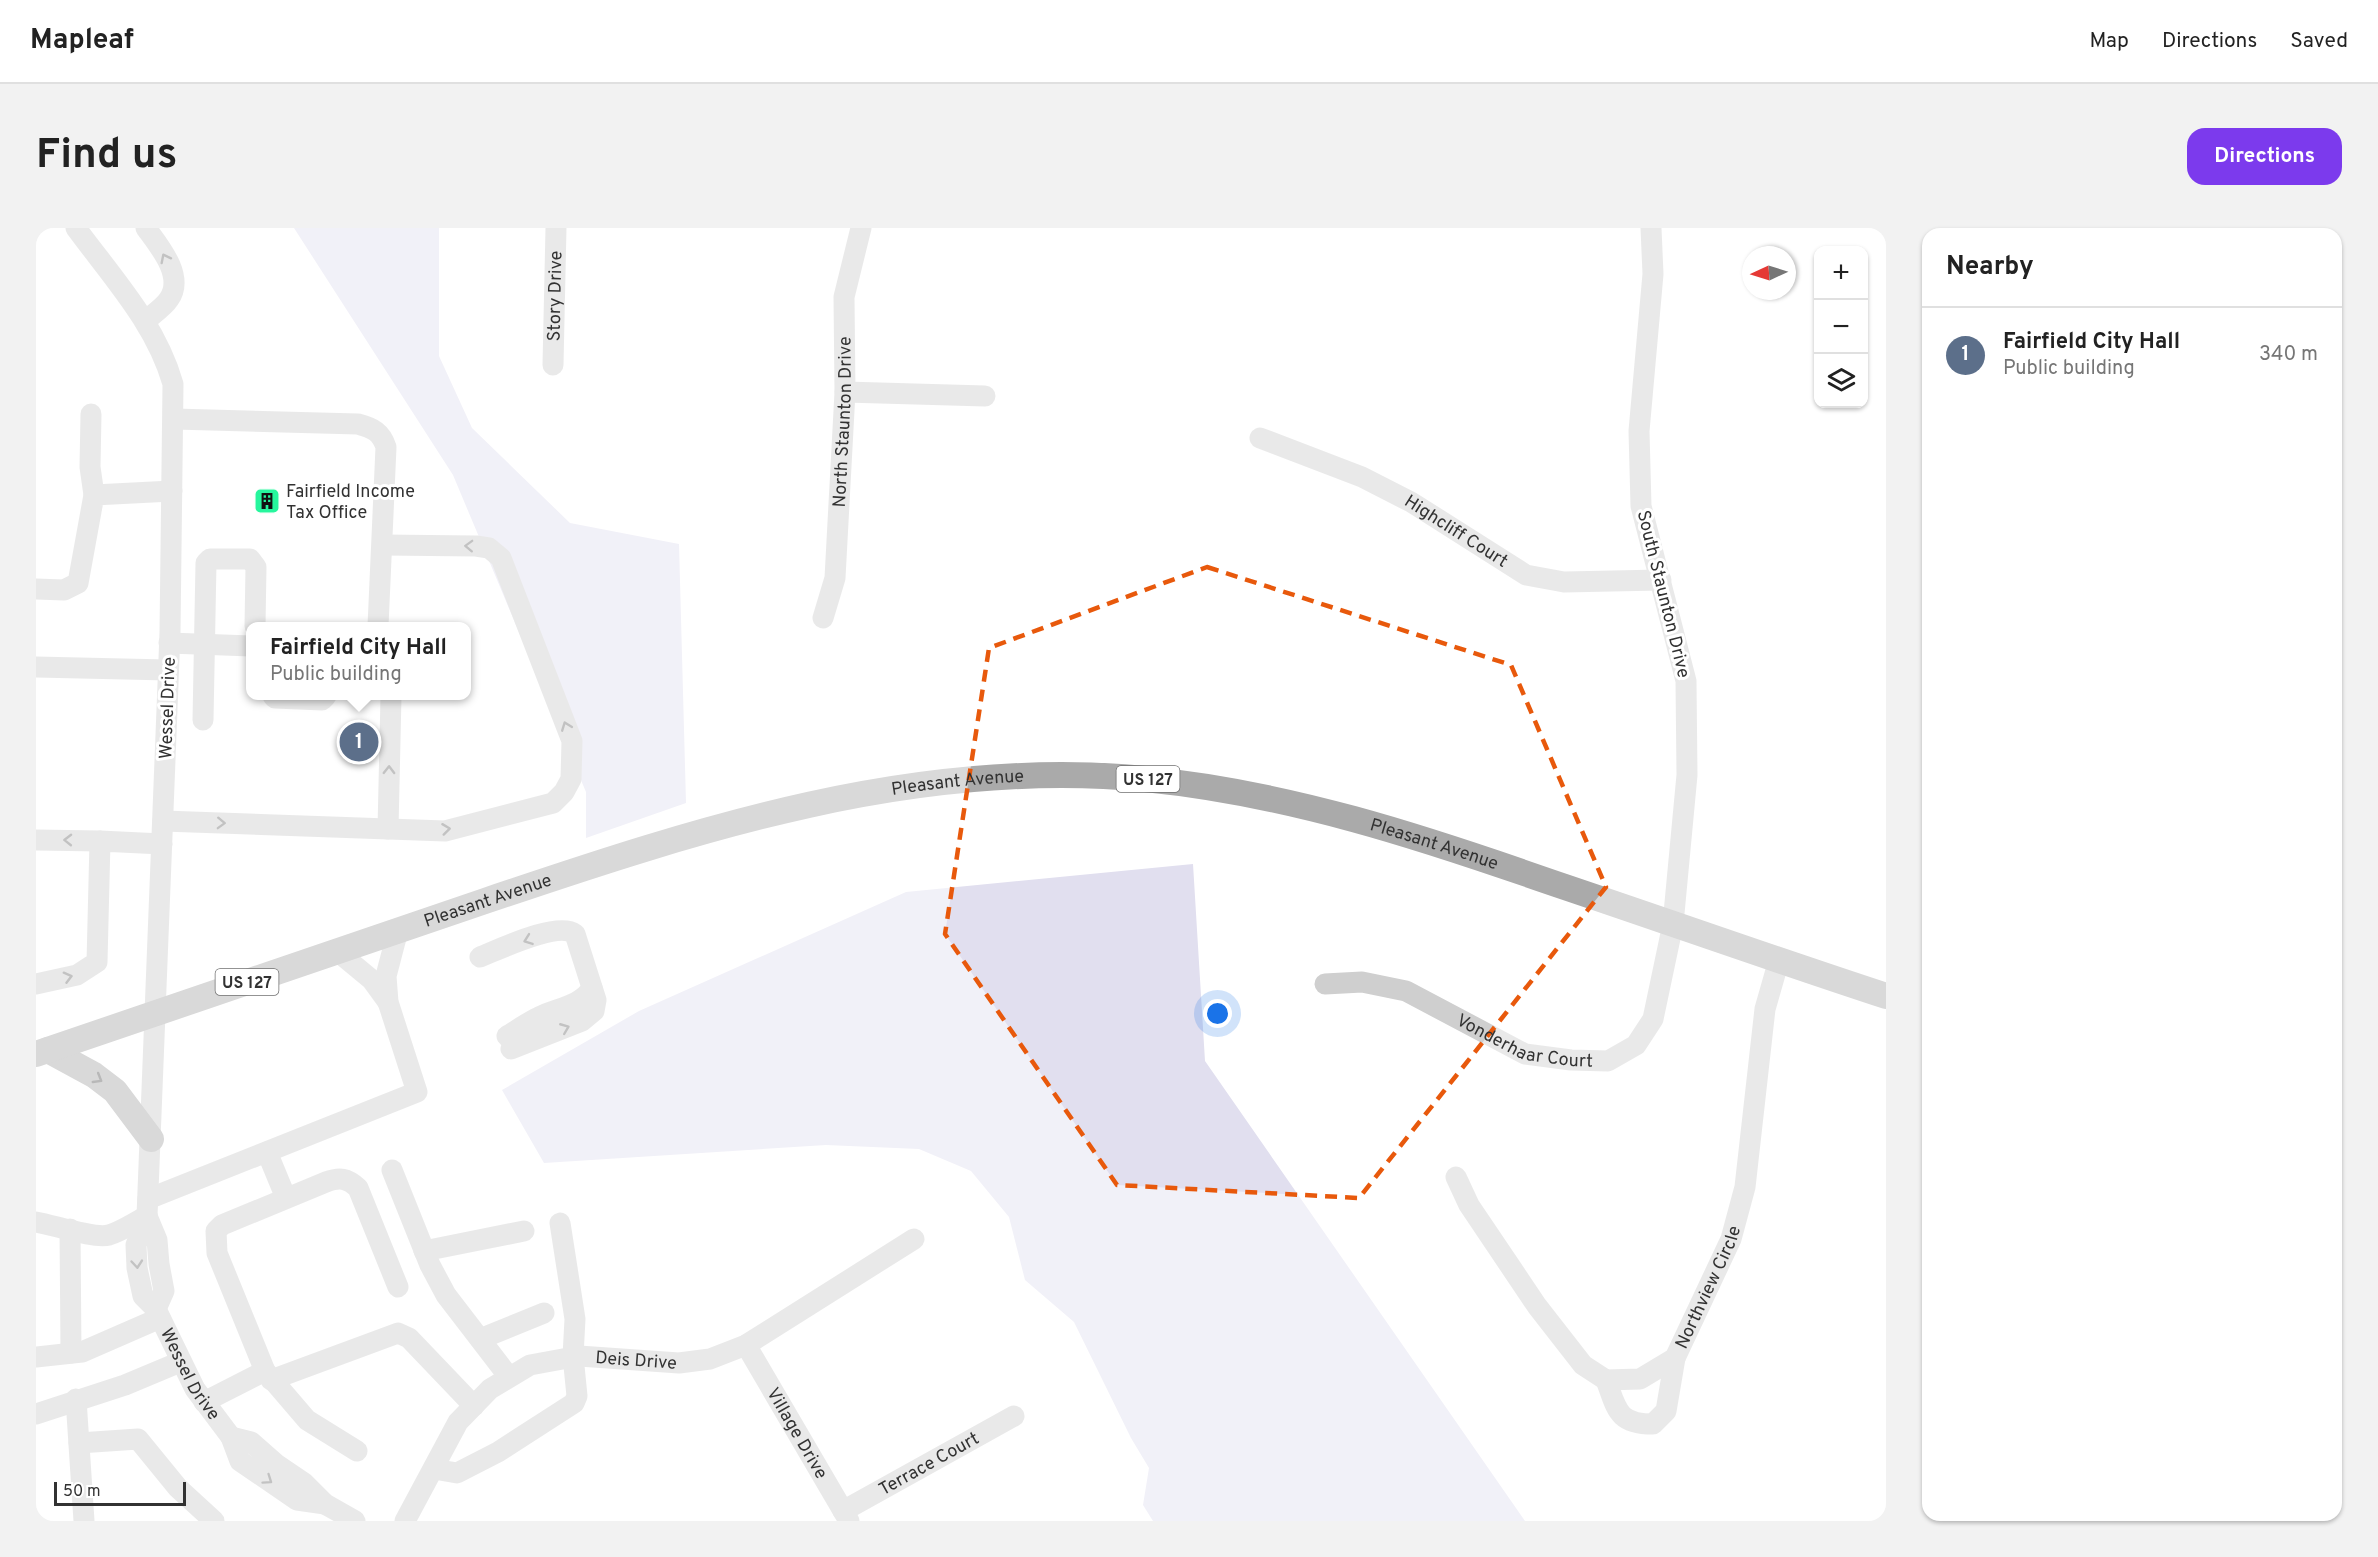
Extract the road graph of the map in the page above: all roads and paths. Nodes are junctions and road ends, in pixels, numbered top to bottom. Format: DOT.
graph roads {
  1 [pos="76,228"];
  2 [pos="146,228"];
  3 [pos="556,228"];
  4 [pos="861,228"];
  5 [pos="1651,228"];
  6 [pos="145,321"];
  7 [pos="553,365"];
  8 [pos="845,392"];
  9 [pos="985,396"];
  10 [pos="91,414"];
  11 [pos="174,419"];
  12 [pos="1260,438"];
  13 [pos="172,491"];
  14 [pos="94,495"];
  15 [pos="383,545"];
  16 [pos="1661,580"];
  17 [pos="36,590"];
  18 [pos="823,618"];
  19 [pos="255,622"];
  20 [pos="378,622"];
  21 [pos="169,643"];
  22 [pos="204,644"];
  23 [pos="246,646"];
  24 [pos="36,667"];
  25 [pos="168,670"];
  26 [pos="391,700"];
  27 [pos="203,720"];
  28 [pos="163,821"];
  29 [pos="388,829"];
  30 [pos="36,840"];
  31 [pos="100,841"];
  32 [pos="162,844"];
  33 [pos="1673,924"];
  34 [pos="398,930"];
  35 [pos="337,951"];
  36 [pos="480,957"];
  37 [pos="1779,960"];
  38 [pos="36,984"];
  39 [pos="1325,984"];
  40 [pos="1886,996"];
  41 [pos="388,1002"];
  42 [pos="156,1013"];
  43 [pos="509,1043"];
  44 [pos="42,1052"];
  45 [pos="151,1139"];
  46 [pos="267,1152"];
  47 [pos="392,1170"];
  48 [pos="1456,1177"];
  49 [pos="286,1198"];
  50 [pos="148,1207"];
  51 [pos="36,1222"];
  52 [pos="560,1223"];
  53 [pos="70,1229"];
  54 [pos="524,1231"];
  55 [pos="914,1239"];
  56 [pos="424,1251"];
  57 [pos="398,1287"];
  58 [pos="158,1313"];
  59 [pos="544,1313"];
  60 [pos="480,1340"];
  61 [pos="746,1345"];
  62 [pos="71,1353"];
  63 [pos="573,1356"];
  64 [pos="36,1357"];
  65 [pos="1675,1358"];
  66 [pos="180,1362"];
  67 [pos="268,1376"];
  68 [pos="509,1377"];
  69 [pos="1606,1380"];
  70 [pos="76,1400"];
  71 [pos="204,1402"];
  72 [pos="474,1406"];
  73 [pos="36,1414"];
  74 [pos="1014,1416"];
  75 [pos="79,1443"];
  76 [pos="357,1451"];
  77 [pos="434,1469"];
  78 [pos="846,1516"];
  79 [pos="84,1521"];
  80 [pos="214,1521"];
  81 [pos="355,1521"];
  82 [pos="405,1521"];
  1 -- 6 [label="street, Wessel Drive"];
  6 -- 2 [label="street, one-way"];
  3 -- 7 [label="street, Story Drive"];
  4 -- 8 [label="street, North Staunton Drive"];
  5 -- 16 [label="street, South Staunton Drive"];
  6 -- 11 [label="street, Wessel Drive"];
  8 -- 9 [label="street"];
  8 -- 18 [label="street, North Staunton Drive"];
  10 -- 14 [label="street"];
  11 -- 13 [label="street, Wessel Drive"];
  11 -- 15 [label="street"];
  12 -- 16 [label="street, Highcliff Court"];
  13 -- 14 [label="street"];
  13 -- 21 [label="street, Wessel Drive"];
  14 -- 17 [label="street"];
  15 -- 20 [label="street"];
  29 -- 15 [label="street, one-way"];
  16 -- 33 [label="street, South Staunton Drive"];
  19 -- 22 [label="street"];
  21 -- 22 [label="street"];
  21 -- 25 [label="street, Wessel Drive"];
  22 -- 23 [label="street"];
  22 -- 27 [label="street"];
  24 -- 25 [label="street"];
  25 -- 28 [label="street, Wessel Drive"];
  29 -- 26 [label="street, one-way"];
  28 -- 29 [label="street, one-way"];
  28 -- 32 [label="street, Wessel Drive"];
  31 -- 30 [label="street, one-way"];
  31 -- 32 [label="street"];
  38 -- 31 [label="street, one-way"];
  32 -- 42 [label="street, Wessel Drive"];
  33 -- 34 [label="main road, Pleasant Avenue / US 127"];
  33 -- 37 [label="main road, Pleasant Avenue / US 127"];
  33 -- 39 [label="street, Vonderhaar Court"];
  34 -- 35 [label="main road, Pleasant Avenue / US 127"];
  34 -- 41 [label="street"];
  35 -- 41 [label="street"];
  35 -- 42 [label="main road, Pleasant Avenue / US 127"];
  43 -- 36 [label="street, one-way"];
  37 -- 40 [label="main road, Pleasant Avenue / US 127"];
  37 -- 65 [label="street, Northview Circle"];
  41 -- 46 [label="street"];
  42 -- 44 [label="main road, Pleasant Avenue / US 127"];
  42 -- 45 [label="street, Wessel Drive"];
  44 -- 45 [label="main road, one-way"];
  45 -- 50 [label="street, Wessel Drive"];
  46 -- 49 [label="street"];
  46 -- 50 [label="street"];
  47 -- 56 [label="street"];
  48 -- 69 [label="street"];
  49 -- 57 [label="street"];
  49 -- 67 [label="street"];
  50 -- 53 [label="street"];
  50 -- 58 [label="street, Wessel Drive"];
  51 -- 53 [label="street"];
  52 -- 63 [label="street"];
  53 -- 62 [label="street"];
  54 -- 56 [label="street"];
  55 -- 61 [label="street, Deis Drive"];
  56 -- 60 [label="street"];
  58 -- 62 [label="street"];
  58 -- 66 [label="street, Wessel Drive"];
  59 -- 60 [label="street"];
  60 -- 68 [label="street"];
  61 -- 63 [label="street, Deis Drive"];
  61 -- 78 [label="street, Village Drive"];
  62 -- 64 [label="street"];
  63 -- 68 [label="street, Deis Drive"];
  63 -- 77 [label="street"];
  65 -- 69 [label="street, Northview Circle"];
  65 -- 69 [label="street"];
  66 -- 70 [label="street"];
  66 -- 71 [label="street, Wessel Drive"];
  67 -- 71 [label="street"];
  67 -- 72 [label="street"];
  67 -- 76 [label="street"];
  68 -- 72 [label="street, Deis Drive"];
  70 -- 73 [label="street"];
  70 -- 75 [label="street"];
  71 -- 81 [label="street, Wessel Drive"];
  72 -- 77 [label="street, Deis Drive"];
  74 -- 78 [label="street, Terrace Court"];
  75 -- 79 [label="street"];
  75 -- 80 [label="street"];
  77 -- 82 [label="street, Deis Drive"];
}
